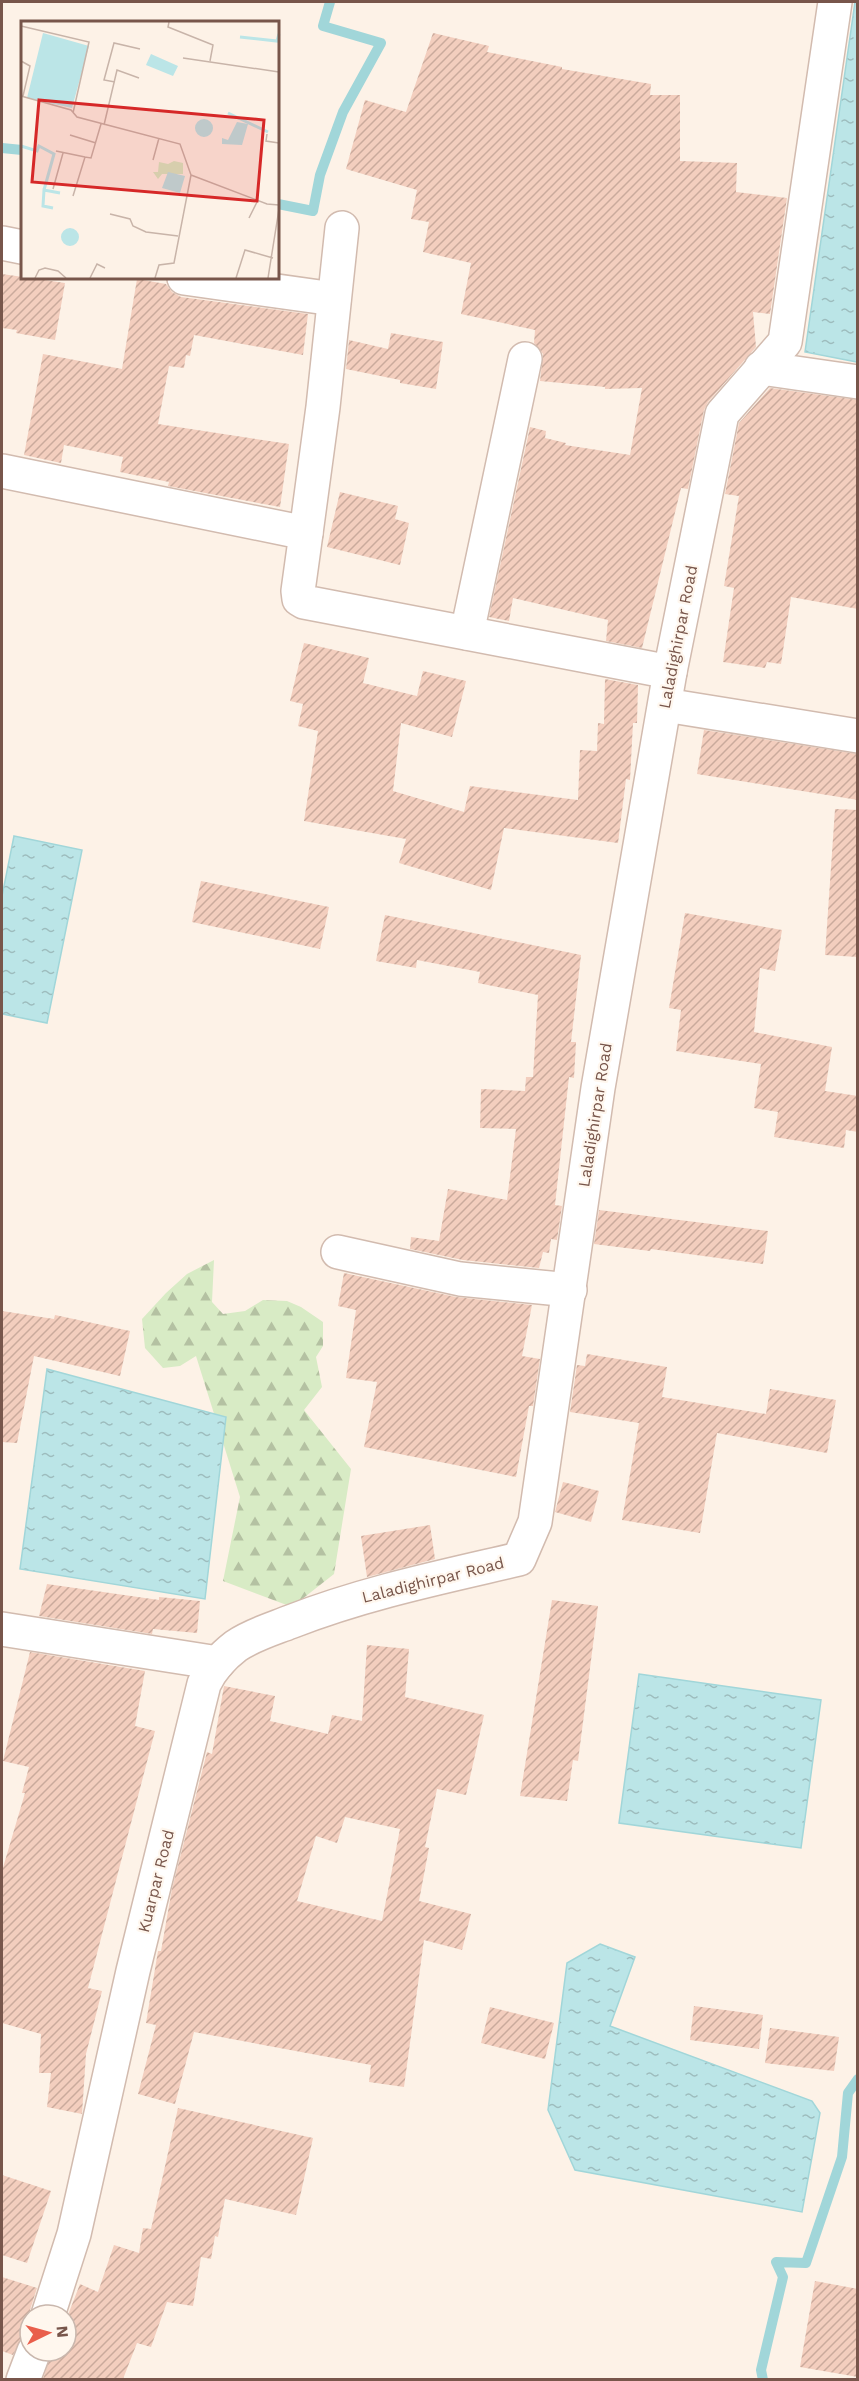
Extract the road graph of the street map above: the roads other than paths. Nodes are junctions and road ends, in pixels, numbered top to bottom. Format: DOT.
graph roads {
  1 [pos="835,2"];
  2 [pos="342,228"];
  3 [pos="2,243"];
  4 [pos="21,247"];
  5 [pos="191,279"];
  6 [pos="334,299"];
  7 [pos="525,359"];
  8 [pos="761,368"];
  9 [pos="858,382"];
  10 [pos="2,471"];
  11 [pos="306,533"];
  12 [pos="467,633"];
  13 [pos="670,672"];
  14 [pos="665,705"];
  15 [pos="858,736"];
  16 [pos="338,1252"];
  17 [pos="570,1290"];
  18 [pos="2,1629"];
  19 [pos="218,1663"];
  20 [pos="52,2303"];
  21 [pos="29,2363"];
  22 [pos="23,2379"];
  1 -- 8 [label="street, Laladighirpar Road"];
  2 -- 6 [label="street"];
  3 -- 4 [label="street"];
  5 -- 6 [label="street"];
  6 -- 11 [label="street"];
  7 -- 12 [label="street"];
  8 -- 9 [label="street"];
  8 -- 13 [label="street, Laladighirpar Road"];
  10 -- 11 [label="street"];
  11 -- 12 [label="street"];
  12 -- 13 [label="street"];
  13 -- 14 [label="street, Laladighirpar Road"];
  14 -- 15 [label="street"];
  14 -- 17 [label="street, Laladighirpar Road"];
  16 -- 17 [label="street"];
  17 -- 19 [label="street, Laladighirpar Road"];
  18 -- 19 [label="street"];
  19 -- 20 [label="street, Kuarpar Road"];
  21 -- 22 [label="street"];
}
